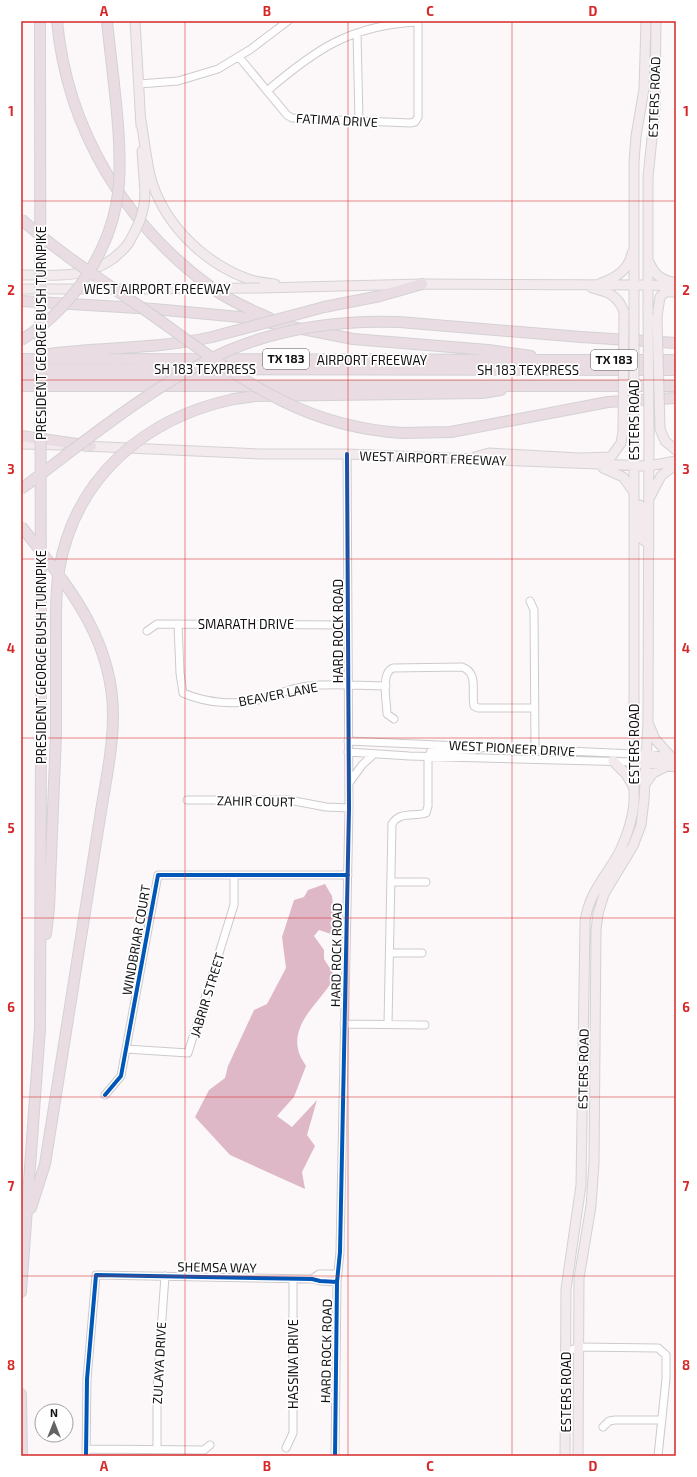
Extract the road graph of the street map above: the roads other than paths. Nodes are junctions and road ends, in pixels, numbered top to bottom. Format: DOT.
graph roads {
  1 [pos="40,21"];
  2 [pos="57,21"];
  3 [pos="106,21"];
  4 [pos="135,21"];
  5 [pos="288,21"];
  6 [pos="646,21"];
  7 [pos="656,21"];
  8 [pos="418,22"];
  9 [pos="357,33"];
  10 [pos="239,57"];
  11 [pos="139,84"];
  12 [pos="267,91"];
  13 [pos="141,120"];
  14 [pos="358,121"];
  15 [pos="21,219"];
  16 [pos="634,240"];
  17 [pos="648,259"];
  18 [pos="21,275"];
  19 [pos="676,282"];
  20 [pos="422,284"];
  21 [pos="575,285"];
  22 [pos="594,285"];
  23 [pos="634,285"];
  24 [pos="647,285"];
  25 [pos="676,286"];
  26 [pos="21,289"];
  27 [pos="295,289"];
  28 [pos="676,292"];
  29 [pos="21,300"];
  30 [pos="286,325"];
  31 [pos="21,340"];
  32 [pos="676,342"];
  33 [pos="21,358"];
  34 [pos="552,360"];
  35 [pos="676,360"];
  36 [pos="21,369"];
  37 [pos="676,370"];
  38 [pos="676,375"];
  39 [pos="21,376"];
  40 [pos="532,385"];
  41 [pos="21,386"];
  42 [pos="676,386"];
  43 [pos="676,398"];
  44 [pos="21,436"];
  45 [pos="21,444"];
  46 [pos="91,446"];
  47 [pos="676,450"];
  48 [pos="347,454"];
  49 [pos="465,459"];
  50 [pos="676,461"];
  51 [pos="676,464"];
  52 [pos="592,465"];
  53 [pos="634,466"];
  54 [pos="649,466"];
  55 [pos="21,489"];
  56 [pos="634,495"];
  57 [pos="649,498"];
  58 [pos="21,526"];
  59 [pos="634,544"];
  60 [pos="649,544"];
  61 [pos="634,591"];
  62 [pos="530,601"];
  63 [pos="178,624"];
  64 [pos="347,625"];
  65 [pos="147,631"];
  66 [pos="634,631"];
  67 [pos="648,631"];
  68 [pos="348,686"];
  69 [pos="386,686"];
  70 [pos="534,708"];
  71 [pos="394,719"];
  72 [pos="648,722"];
  73 [pos="348,741"];
  74 [pos="485,747"];
  75 [pos="535,749"];
  76 [pos="560,750"];
  77 [pos="348,752"];
  78 [pos="374,754"];
  79 [pos="428,757"];
  80 [pos="634,758"];
  81 [pos="646,758"];
  82 [pos="520,759"];
  83 [pos="613,761"];
  84 [pos="674,763"];
  85 [pos="349,783"];
  86 [pos="645,785"];
  87 [pos="634,788"];
  88 [pos="187,800"];
  89 [pos="349,808"];
  90 [pos="234,876"];
  91 [pos="348,876"];
  92 [pos="391,882"];
  93 [pos="426,882"];
  94 [pos="595,947"];
  95 [pos="585,948"];
  96 [pos="390,953"];
  97 [pos="422,953"];
  98 [pos="41,965"];
  99 [pos="344,1024"];
  100 [pos="388,1024"];
  101 [pos="425,1025"];
  102 [pos="584,1043"];
  103 [pos="594,1043"];
  104 [pos="126,1049"];
  105 [pos="105,1095"];
  106 [pos="26,1227"];
  107 [pos="338,1274"];
  108 [pos="165,1276"];
  109 [pos="293,1279"];
  110 [pos="312,1279"];
  111 [pos="337,1282"];
  112 [pos="21,1292"];
  113 [pos="566,1341"];
  114 [pos="579,1347"];
  115 [pos="566,1352"];
  116 [pos="21,1394"];
  117 [pos="661,1420"];
  118 [pos="603,1427"];
  119 [pos="210,1445"];
  120 [pos="286,1448"];
  121 [pos="157,1450"];
  122 [pos="86,1453"];
  123 [pos="22,1456"];
  124 [pos="335,1456"];
  125 [pos="565,1456"];
  126 [pos="578,1456"];
  127 [pos="658,1456"];
  1 -- 98 [label="highway, PRESIDENT GEORGE BUSH TURNPIKE, bridge"];
  2 -- 30 [label="highway"];
  3 -- 31 [label="highway, bridge"];
  4 -- 11 [label="main road"];
  5 -- 10 [label="street"];
  6 -- 16 [label="main road, ESTERS ROAD"];
  7 -- 17 [label="main road, ESTERS ROAD"];
  8 -- 9 [label="street"];
  8 -- 14 [label="street, FATIMA DRIVE"];
  9 -- 12 [label="street"];
  9 -- 14 [label="street"];
  10 -- 11 [label="street"];
  10 -- 12 [label="street, FATIMA DRIVE"];
  11 -- 13 [label="main road"];
  12 -- 14 [label="street, FATIMA DRIVE"];
  13 -- 18 [label="main road, bridge"];
  13 -- 27 [label="main road"];
  15 -- 43 [label="highway, bridge"];
  16 -- 22 [label="main road"];
  16 -- 23 [label="main road, ESTERS ROAD"];
  17 -- 19 [label="main road"];
  17 -- 24 [label="main road, ESTERS ROAD"];
  20 -- 21 [label="main road, WEST AIRPORT FREEWAY"];
  20 -- 27 [label="main road, WEST AIRPORT FREEWAY"];
  20 -- 33 [label="highway, bridge"];
  21 -- 22 [label="main road, WEST AIRPORT FREEWAY"];
  21 -- 49 [label="main road, bridge"];
  22 -- 23 [label="main road, WEST AIRPORT FREEWAY"];
  23 -- 24 [label="main road, WEST AIRPORT FREEWAY"];
  23 -- 53 [label="main road, ESTERS ROAD, bridge"];
  24 -- 25 [label="main road, WEST AIRPORT FREEWAY"];
  24 -- 54 [label="main road, ESTERS ROAD, bridge"];
  26 -- 27 [label="main road, WEST AIRPORT FREEWAY, bridge"];
  28 -- 47 [label="main road, bridge"];
  29 -- 30 [label="highway"];
  30 -- 34 [label="highway"];
  32 -- 55 [label="highway, bridge"];
  33 -- 34 [label="highway, AIRPORT FREEWAY / TX 183"];
  34 -- 35 [label="highway, AIRPORT FREEWAY / TX 183"];
  36 -- 37 [label="highway, SH 183 TEXPRESS"];
  38 -- 39 [label="highway, SH 183 TEXPRESS"];
  40 -- 41 [label="highway, AIRPORT FREEWAY / TX 183"];
  40 -- 42 [label="highway, AIRPORT FREEWAY / TX 183"];
  40 -- 98 [label="highway, bridge"];
  44 -- 46 [label="highway"];
  45 -- 46 [label="main road, WEST AIRPORT FREEWAY"];
  46 -- 48 [label="main road, WEST AIRPORT FREEWAY"];
  48 -- 49 [label="main road, WEST AIRPORT FREEWAY"];
  48 -- 64 [label="street, HARD ROCK ROAD"];
  49 -- 52 [label="main road, WEST AIRPORT FREEWAY"];
  50 -- 54 [label="main road, WEST AIRPORT FREEWAY"];
  51 -- 57 [label="main road"];
  52 -- 53 [label="main road, WEST AIRPORT FREEWAY"];
  52 -- 56 [label="main road"];
  53 -- 54 [label="main road, WEST AIRPORT FREEWAY"];
  53 -- 56 [label="main road, ESTERS ROAD"];
  54 -- 57 [label="main road, ESTERS ROAD"];
  56 -- 59 [label="main road, ESTERS ROAD"];
  56 -- 60 [label="main road"];
  57 -- 60 [label="main road, ESTERS ROAD"];
  58 -- 106 [label="highway, bridge"];
  59 -- 60 [label="main road"];
  59 -- 61 [label="main road, ESTERS ROAD"];
  60 -- 67 [label="main road, ESTERS ROAD"];
  61 -- 66 [label="main road, ESTERS ROAD"];
  61 -- 67 [label="main road"];
  62 -- 70 [label="street"];
  63 -- 64 [label="street, SMARATH DRIVE"];
  63 -- 65 [label="street, SMARATH DRIVE"];
  63 -- 68 [label="street, BEAVER LANE"];
  64 -- 68 [label="street, HARD ROCK ROAD"];
  66 -- 67 [label="main road"];
  66 -- 80 [label="main road, ESTERS ROAD"];
  67 -- 72 [label="main road, ESTERS ROAD"];
  68 -- 69 [label="street"];
  68 -- 73 [label="street, HARD ROCK ROAD"];
  69 -- 70 [label="street"];
  69 -- 71 [label="street"];
  70 -- 75 [label="street"];
  72 -- 81 [label="main road, ESTERS ROAD"];
  72 -- 84 [label="main road"];
  73 -- 74 [label="street, WEST PIONEER DRIVE"];
  73 -- 77 [label="street, HARD ROCK ROAD"];
  74 -- 75 [label="street, WEST PIONEER DRIVE"];
  74 -- 79 [label="street"];
  75 -- 76 [label="street, WEST PIONEER DRIVE"];
  76 -- 80 [label="street, WEST PIONEER DRIVE"];
  76 -- 82 [label="street"];
  77 -- 78 [label="street, WEST PIONEER DRIVE"];
  77 -- 85 [label="street, HARD ROCK ROAD"];
  78 -- 79 [label="street, WEST PIONEER DRIVE"];
  78 -- 85 [label="street"];
  79 -- 82 [label="street, WEST PIONEER DRIVE"];
  79 -- 92 [label="street"];
  80 -- 81 [label="main road, WEST PIONEER DRIVE"];
  80 -- 83 [label="street, WEST PIONEER DRIVE"];
  80 -- 87 [label="main road, ESTERS ROAD"];
  81 -- 84 [label="main road, WEST PIONEER DRIVE"];
  81 -- 86 [label="main road, ESTERS ROAD"];
  82 -- 83 [label="street, WEST PIONEER DRIVE"];
  83 -- 87 [label="main road"];
  84 -- 86 [label="main road"];
  85 -- 89 [label="street, HARD ROCK ROAD"];
  86 -- 94 [label="main road, ESTERS ROAD"];
  87 -- 95 [label="main road, ESTERS ROAD"];
  88 -- 89 [label="street, ZAHIR COURT"];
  89 -- 91 [label="street, HARD ROCK ROAD"];
  90 -- 91 [label="street, WINDBRIAR COURT"];
  90 -- 104 [label="street, JABRIR STREET"];
  90 -- 104 [label="street, WINDBRIAR COURT"];
  91 -- 99 [label="street, HARD ROCK ROAD"];
  92 -- 93 [label="street"];
  92 -- 96 [label="street"];
  94 -- 95 [label="main road"];
  94 -- 103 [label="main road, ESTERS ROAD"];
  95 -- 102 [label="main road, ESTERS ROAD"];
  96 -- 97 [label="street"];
  96 -- 100 [label="street"];
  98 -- 106 [label="highway, PRESIDENT GEORGE BUSH TURNPIKE"];
  99 -- 100 [label="street"];
  99 -- 107 [label="street, HARD ROCK ROAD"];
  100 -- 101 [label="street"];
  102 -- 103 [label="main road"];
  102 -- 113 [label="main road, ESTERS ROAD"];
  103 -- 114 [label="main road, ESTERS ROAD"];
  104 -- 105 [label="street, WINDBRIAR COURT"];
  106 -- 112 [label="highway, PRESIDENT GEORGE BUSH TURNPIKE"];
  107 -- 110 [label="street, SHEMSA WAY"];
  107 -- 111 [label="street, HARD ROCK ROAD"];
  108 -- 109 [label="street, SHEMSA WAY"];
  108 -- 121 [label="street, ZULAYA DRIVE"];
  108 -- 122 [label="street, SHEMSA WAY"];
  109 -- 110 [label="street, SHEMSA WAY"];
  109 -- 120 [label="street, HASSINA DRIVE"];
  110 -- 111 [label="street, SHEMSA WAY"];
  111 -- 124 [label="street, HARD ROCK ROAD"];
  113 -- 114 [label="street"];
  113 -- 115 [label="main road, ESTERS ROAD"];
  114 -- 115 [label="street"];
  114 -- 117 [label="street"];
  114 -- 126 [label="main road, ESTERS ROAD"];
  115 -- 125 [label="main road, ESTERS ROAD"];
  116 -- 123 [label="highway"];
  117 -- 118 [label="street"];
  117 -- 127 [label="street"];
  119 -- 121 [label="street"];
  121 -- 122 [label="street"];
}
